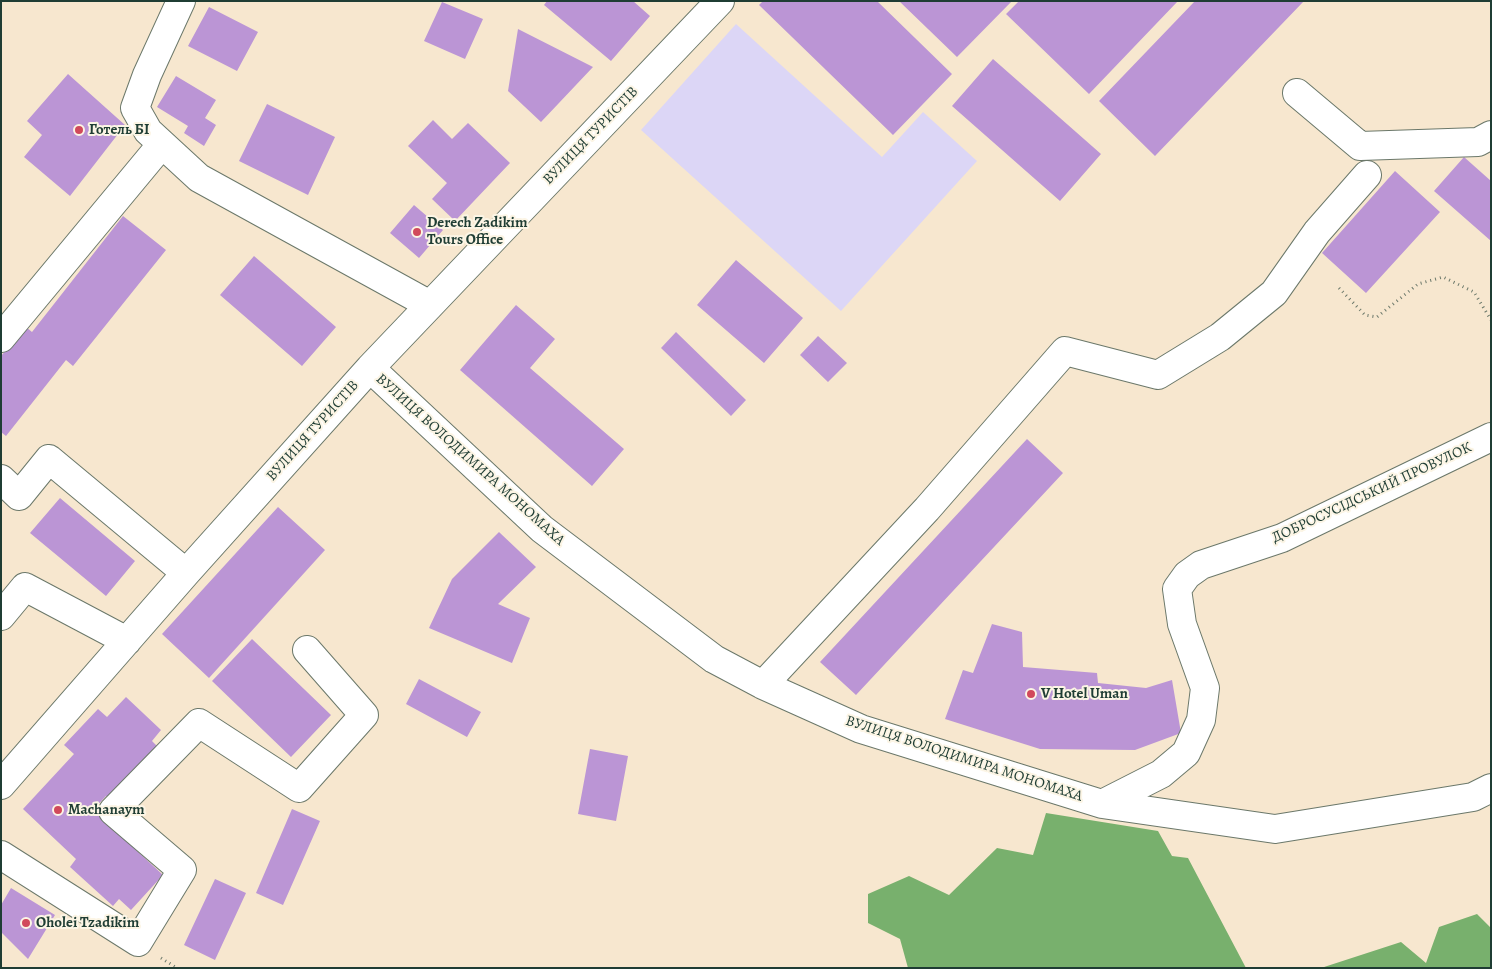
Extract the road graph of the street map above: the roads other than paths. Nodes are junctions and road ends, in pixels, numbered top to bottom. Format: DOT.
graph roads {
  1 [pos="181,1"];
  2 [pos="720,1"];
  3 [pos="1296,93"];
  4 [pos="1491,135"];
  5 [pos="155,138"];
  6 [pos="1367,175"];
  7 [pos="430,305"];
  8 [pos="1,338"];
  9 [pos="370,368"];
  10 [pos="1491,437"];
  11 [pos="1,479"];
  12 [pos="186,573"];
  13 [pos="1,616"];
  14 [pos="127,641"];
  15 [pos="307,650"];
  16 [pos="763,684"];
  17 [pos="1,785"];
  18 [pos="1491,788"];
  19 [pos="1102,804"];
  20 [pos="1,855"];
  1 -- 5 [label="street"];
  2 -- 7 [label="street, ВУЛИЦЯ ТУРИСТІВ"];
  3 -- 4 [label="street"];
  5 -- 7 [label="street"];
  5 -- 8 [label="street"];
  6 -- 16 [label="street"];
  7 -- 9 [label="street, ВУЛИЦЯ ТУРИСТІВ"];
  9 -- 12 [label="street, ВУЛИЦЯ ТУРИСТІВ"];
  9 -- 16 [label="street, ВУЛИЦЯ ВОЛОДИМИРА МОНОМАХА"];
  10 -- 19 [label="street, ДОБРОСУСІДСЬКИЙ ПРОВУЛОК"];
  11 -- 12 [label="street"];
  12 -- 14 [label="street, ВУЛИЦЯ ТУРИСТІВ"];
  13 -- 14 [label="street"];
  14 -- 17 [label="street, ВУЛИЦЯ ТУРИСТІВ"];
  15 -- 20 [label="street"];
  16 -- 19 [label="street, ВУЛИЦЯ ВОЛОДИМИРА МОНОМАХА"];
  18 -- 19 [label="street, ВУЛИЦЯ ВОЛОДИМИРА МОНОМАХА"];
}
